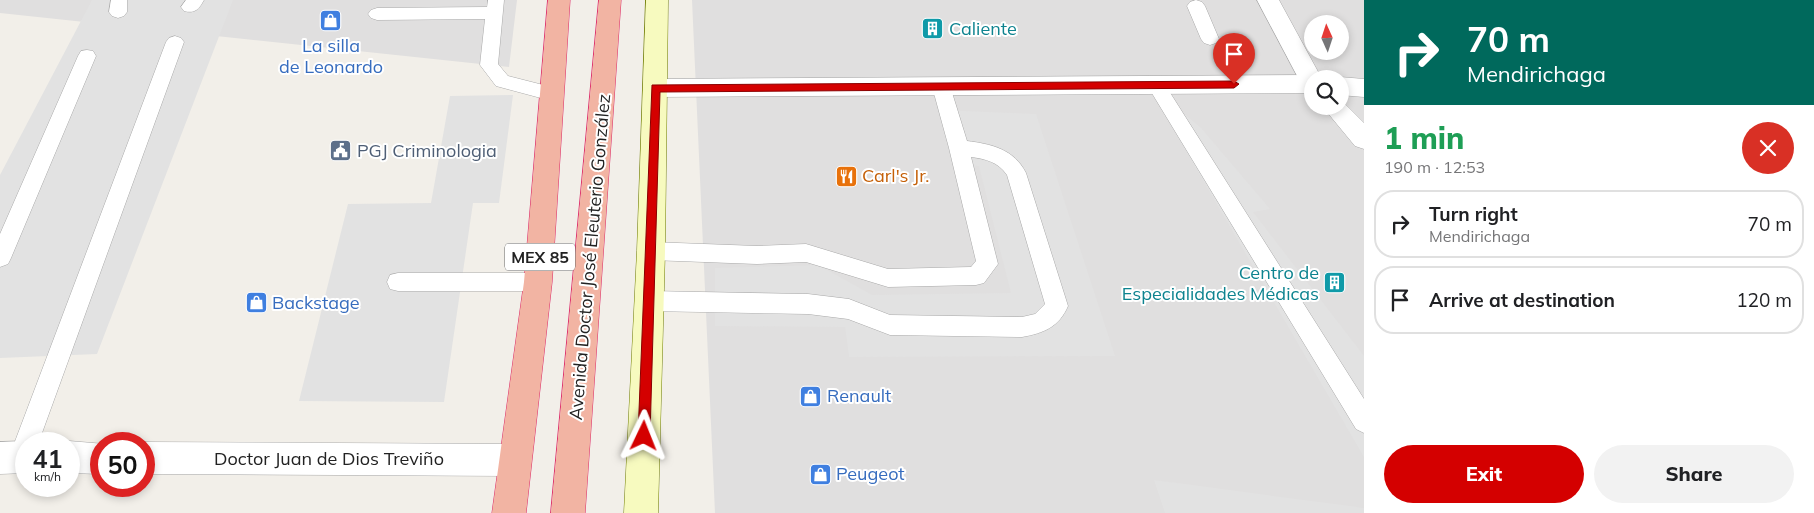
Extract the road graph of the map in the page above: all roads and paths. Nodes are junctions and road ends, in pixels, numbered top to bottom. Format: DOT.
graph roads {
  1 [pos="560,0"];
  2 [pos="610,0"];
  3 [pos="657,0"];
  4 [pos="1268,0"];
  5 [pos="1190,2"];
  6 [pos="495,7"];
  7 [pos="377,14"];
  8 [pos="1210,39"];
  9 [pos="175,42"];
  10 [pos="87,56"];
  11 [pos="1305,70"];
  12 [pos="1304,83"];
  13 [pos="1156,85"];
  14 [pos="941,86"];
  15 [pos="1349,87"];
  16 [pos="656,88"];
  17 [pos="1364,88"];
  18 [pos="552,94"];
  19 [pos="1342,115"];
  20 [pos="1364,139"];
  21 [pos="959,148"];
  22 [pos="651,251"];
  23 [pos="0,258"];
  24 [pos="398,282"];
  25 [pos="538,282"];
  26 [pos="649,300"];
  27 [pos="1334,372"];
  28 [pos="1364,397"];
  29 [pos="1364,421"];
  30 [pos="28,432"];
  31 [pos="155,458"];
  32 [pos="515,460"];
  33 [pos="509,513"];
  34 [pos="568,513"];
  35 [pos="641,513"];
  1 -- 18 [label="highway, MEX 85"];
  2 -- 34 [label="highway, Avenida Doctor José Eleuterio González / MEX 85"];
  3 -- 16 [label="main road"];
  4 -- 11 [label="street"];
  5 -- 8 [label="lane"];
  6 -- 7 [label="lane"];
  6 -- 18 [label="lane"];
  9 -- 30 [label="lane"];
  10 -- 23 [label="lane"];
  12 -- 13 [label="street"];
  13 -- 14 [label="street"];
  13 -- 27 [label="lane"];
  14 -- 16 [label="street"];
  14 -- 21 [label="lane"];
  15 -- 17 [label="street"];
  16 -- 22 [label="main road"];
  18 -- 25 [label="highway, MEX 85"];
  19 -- 20 [label="street"];
  21 -- 22 [label="lane"];
  21 -- 26 [label="lane"];
  22 -- 26 [label="main road"];
  24 -- 25 [label="lane"];
  25 -- 32 [label="highway, MEX 85"];
  26 -- 35 [label="main road"];
  27 -- 28 [label="lane"];
  27 -- 29 [label="lane"];
  31 -- 32 [label="street, Doctor Juan de Dios Treviño"];
  32 -- 33 [label="highway, MEX 85"];
}
